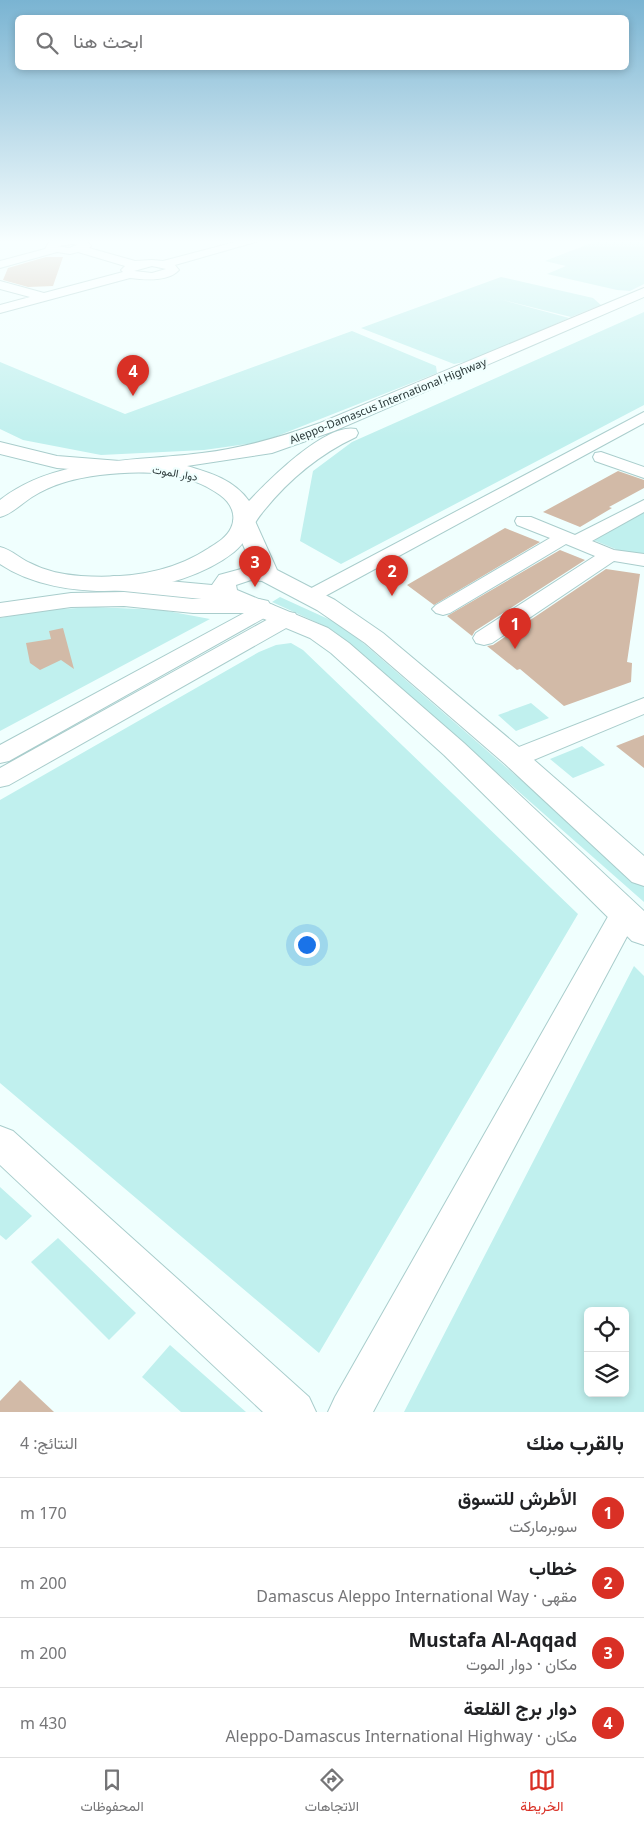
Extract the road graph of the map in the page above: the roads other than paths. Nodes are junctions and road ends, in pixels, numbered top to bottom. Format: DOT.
graph roads {
  1 [pos="609,307"];
  2 [pos="635,307"];
  3 [pos="644,417"];
  4 [pos="644,432"];
  5 [pos="0,448"];
  6 [pos="600,457"];
  7 [pos="120,467"];
  8 [pos="644,473"];
  9 [pos="644,505"];
  10 [pos="0,511"];
  11 [pos="524,520"];
  12 [pos="244,521"];
  13 [pos="570,540"];
  14 [pos="0,554"];
  15 [pos="610,555"];
  16 [pos="644,560"];
  17 [pos="267,574"];
  18 [pos="114,583"];
  19 [pos="226,594"];
  20 [pos="0,600"];
  21 [pos="318,601"];
  22 [pos="443,609"];
  23 [pos="0,610"];
  24 [pos="271,611"];
  25 [pos="484,638"];
  26 [pos="644,705"];
  27 [pos="490,737"];
  28 [pos="454,749"];
  29 [pos="0,755"];
  30 [pos="515,758"];
  31 [pos="0,778"];
  32 [pos="644,874"];
  33 [pos="634,923"];
  34 [pos="0,1142"];
  35 [pos="294,1412"];
  36 [pos="350,1412"];
  1 -- 7 [label="main road, Aleppo-Damascus International Highway"];
  2 -- 12 [label="main road"];
  3 -- 21 [label="street"];
  4 -- 6 [label="street"];
  5 -- 7 [label="main road"];
  6 -- 8 [label="street"];
  6 -- 21 [label="street"];
  7 -- 10 [label="main road, دوار الموت"];
  7 -- 12 [label="main road, دوار الموت"];
  9 -- 13 [label="street"];
  11 -- 13 [label="street"];
  12 -- 17 [label="main road, دوار الموت"];
  12 -- 18 [label="main road"];
  13 -- 15 [label="street"];
  13 -- 22 [label="street"];
  14 -- 18 [label="main road"];
  15 -- 16 [label="street"];
  15 -- 25 [label="street"];
  17 -- 19 [label="main road"];
  17 -- 21 [label="main road"];
  18 -- 19 [label="main road"];
  18 -- 20 [label="main road"];
  19 -- 24 [label="main road"];
  21 -- 27 [label="main road"];
  23 -- 24 [label="main road"];
  24 -- 28 [label="main road"];
  24 -- 29 [label="street"];
  24 -- 31 [label="street"];
  26 -- 30 [label="street"];
  27 -- 28 [label="main road"];
  27 -- 30 [label="main road"];
  28 -- 33 [label="main road"];
  30 -- 32 [label="main road"];
  33 -- 36 [label="street"];
  34 -- 35 [label="street"];
}
